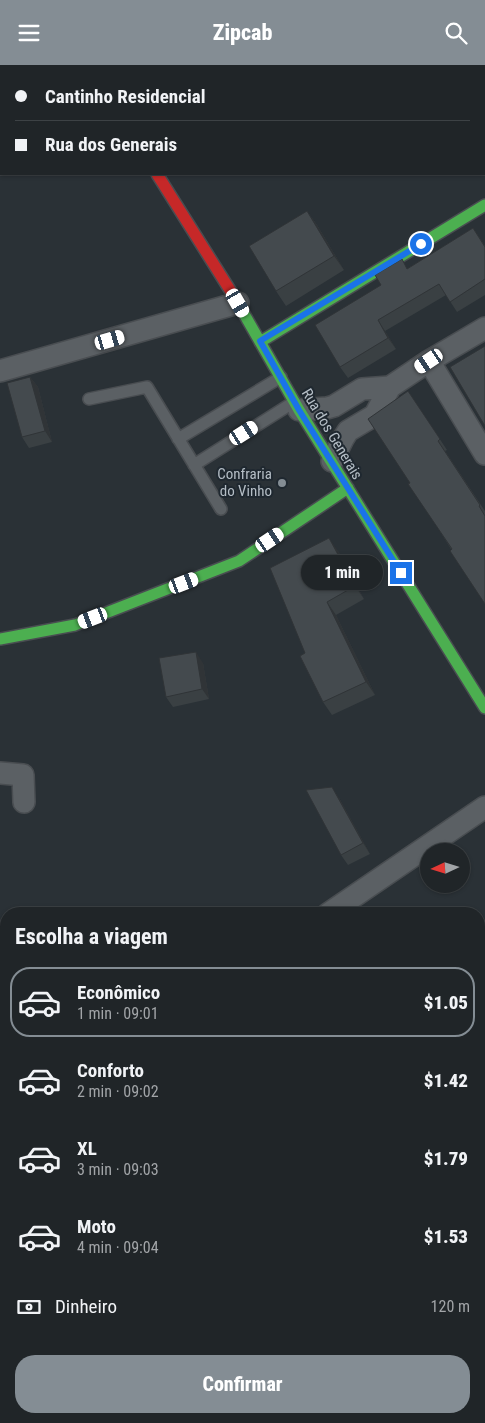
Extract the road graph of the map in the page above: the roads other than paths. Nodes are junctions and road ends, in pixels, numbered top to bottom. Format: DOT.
graph roads {
  1 [pos="157,175"];
  2 [pos="485,205"];
  3 [pos="238,303"];
  4 [pos="485,328"];
  5 [pos="260,341"];
  6 [pos="429,361"];
  7 [pos="0,371"];
  8 [pos="281,377"];
  9 [pos="390,387"];
  10 [pos="362,389"];
  11 [pos="89,399"];
  12 [pos="297,406"];
  13 [pos="378,412"];
  14 [pos="178,439"];
  15 [pos="485,453"];
  16 [pos="332,461"];
  17 [pos="194,465"];
  18 [pos="348,488"];
  19 [pos="221,509"];
  20 [pos="0,639"];
  21 [pos="485,708"];
  22 [pos="0,773"];
  23 [pos="24,802"];
  24 [pos="485,807"];
  25 [pos="338,907"];
  1 -- 3 [label="street, Rua dos Generais"];
  2 -- 5 [label="street"];
  3 -- 5 [label="street, Rua dos Generais"];
  3 -- 7 [label="street"];
  4 -- 6 [label="street"];
  5 -- 8 [label="street, Rua dos Generais"];
  6 -- 9 [label="street"];
  6 -- 15 [label="street"];
  8 -- 12 [label="street, Rua dos Generais"];
  8 -- 14 [label="lane"];
  9 -- 10 [label="street"];
  9 -- 13 [label="street"];
  10 -- 12 [label="street"];
  10 -- 13 [label="street"];
  11 -- 14 [label="lane"];
  12 -- 16 [label="street, Rua dos Generais"];
  12 -- 17 [label="lane"];
  13 -- 16 [label="street"];
  14 -- 17 [label="lane"];
  16 -- 18 [label="street, Rua dos Generais"];
  17 -- 19 [label="lane"];
  18 -- 20 [label="street"];
  18 -- 21 [label="street, Rua dos Generais"];
  22 -- 23 [label="street"];
  24 -- 25 [label="street"];
}
